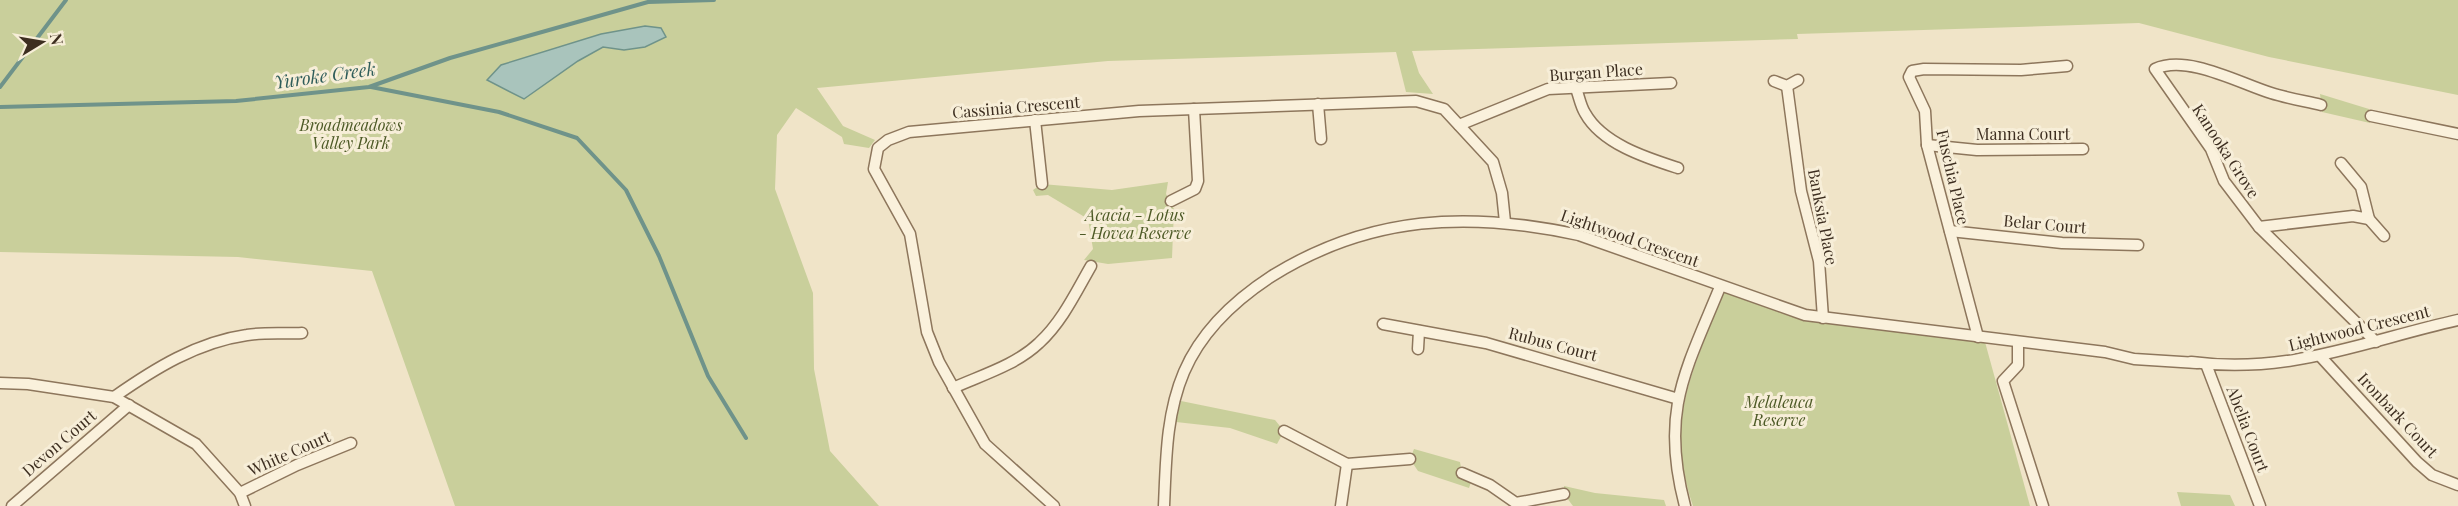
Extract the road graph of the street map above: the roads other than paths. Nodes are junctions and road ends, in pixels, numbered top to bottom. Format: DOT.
graph roads {
  1 [pos="2067,66"];
  2 [pos="1798,80"];
  3 [pos="1774,81"];
  4 [pos="1671,83"];
  5 [pos="1575,86"];
  6 [pos="1787,86"];
  7 [pos="1318,104"];
  8 [pos="2321,105"];
  9 [pos="1194,109"];
  10 [pos="2371,116"];
  11 [pos="1035,120"];
  12 [pos="1459,125"];
  13 [pos="2458,134"];
  14 [pos="1321,139"];
  15 [pos="1927,145"];
  16 [pos="2083,149"];
  17 [pos="2341,163"];
  18 [pos="1678,168"];
  19 [pos="1042,184"];
  20 [pos="1171,201"];
  21 [pos="2369,219"];
  22 [pos="1505,222"];
  23 [pos="2259,227"];
  24 [pos="1950,231"];
  25 [pos="2384,236"];
  26 [pos="2138,245"];
  27 [pos="1091,266"];
  28 [pos="1720,287"];
  29 [pos="1823,318"];
  30 [pos="2458,320"];
  31 [pos="1383,324"];
  32 [pos="1419,331"];
  33 [pos="302,333"];
  34 [pos="1978,338"];
  35 [pos="2018,342"];
  36 [pos="2376,342"];
  37 [pos="1418,349"];
  38 [pos="2321,357"];
  39 [pos="2201,364"];
  40 [pos="0,383"];
  41 [pos="953,388"];
  42 [pos="114,397"];
  43 [pos="1675,398"];
  44 [pos="129,405"];
  45 [pos="1284,431"];
  46 [pos="351,443"];
  47 [pos="1410,459"];
  48 [pos="1347,464"];
  49 [pos="1462,473"];
  50 [pos="2458,485"];
  51 [pos="240,493"];
  52 [pos="1564,494"];
  53 [pos="1516,505"];
  54 [pos="12,506"];
  55 [pos="244,506"];
  56 [pos="1054,506"];
  57 [pos="1164,506"];
  58 [pos="1341,506"];
  59 [pos="1685,506"];
  60 [pos="2043,506"];
  61 [pos="2260,506"];
  1 -- 15 [label="street, Fuschia Place"];
  2 -- 6 [label="street"];
  3 -- 6 [label="street"];
  4 -- 5 [label="street, Burgan Place"];
  5 -- 12 [label="street, Burgan Place"];
  5 -- 18 [label="street"];
  6 -- 29 [label="street, Banksia Place"];
  7 -- 9 [label="street, Cassinia Crescent"];
  7 -- 12 [label="street, Cassinia Crescent"];
  7 -- 14 [label="street"];
  8 -- 23 [label="street, Kanooka Grove"];
  9 -- 11 [label="street, Cassinia Crescent"];
  9 -- 20 [label="street"];
  10 -- 13 [label="street"];
  11 -- 19 [label="street"];
  11 -- 41 [label="street, Cassinia Crescent"];
  12 -- 22 [label="street, Cassinia Crescent"];
  15 -- 16 [label="street, Manna Court"];
  15 -- 24 [label="street, Fuschia Place"];
  17 -- 21 [label="street"];
  21 -- 23 [label="street"];
  21 -- 25 [label="street"];
  22 -- 28 [label="street, Lightwood Crescent"];
  22 -- 57 [label="street, Lightwood Crescent"];
  23 -- 36 [label="street, Kanooka Grove"];
  24 -- 26 [label="street, Belar Court"];
  24 -- 34 [label="street, Fuschia Place"];
  27 -- 41 [label="street"];
  28 -- 29 [label="street, Lightwood Crescent"];
  28 -- 43 [label="street"];
  29 -- 34 [label="street, Lightwood Crescent"];
  30 -- 36 [label="street, Lightwood Crescent"];
  31 -- 32 [label="street, Rubus Court"];
  32 -- 37 [label="street"];
  32 -- 43 [label="street, Rubus Court"];
  33 -- 42 [label="street"];
  34 -- 35 [label="street, Lightwood Crescent"];
  35 -- 39 [label="street, Lightwood Crescent"];
  35 -- 60 [label="street"];
  36 -- 38 [label="street, Lightwood Crescent"];
  38 -- 39 [label="street, Lightwood Crescent"];
  38 -- 50 [label="street, Ironbark Court"];
  39 -- 61 [label="street, Abelia Court"];
  40 -- 42 [label="street"];
  41 -- 56 [label="street, Cassinia Crescent"];
  42 -- 44 [label="street"];
  43 -- 59 [label="street"];
  44 -- 51 [label="street"];
  44 -- 54 [label="street, Devon Court"];
  45 -- 48 [label="street"];
  46 -- 51 [label="street, White Court"];
  47 -- 48 [label="street"];
  48 -- 58 [label="street"];
  49 -- 53 [label="street"];
  51 -- 55 [label="street"];
  52 -- 53 [label="street"];
}
